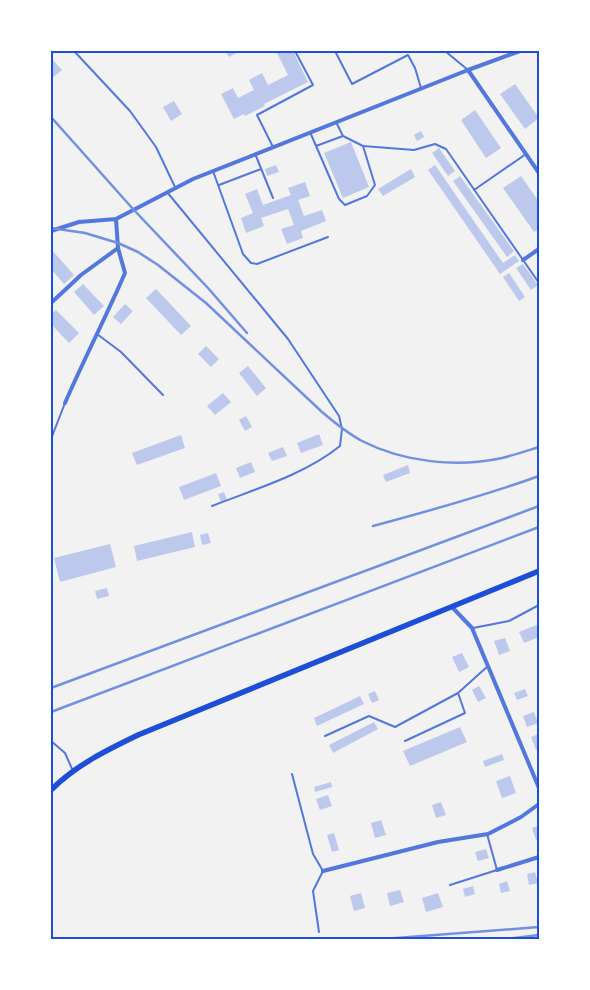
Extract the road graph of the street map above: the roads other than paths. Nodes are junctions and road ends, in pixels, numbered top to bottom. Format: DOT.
graph roads {
  1 [pos="74,51"];
  2 [pos="295,51"];
  3 [pos="334,51"];
  4 [pos="445,51"];
  5 [pos="520,51"];
  6 [pos="468,70"];
  7 [pos="421,88"];
  8 [pos="336,122"];
  9 [pos="310,132"];
  10 [pos="343,136"];
  11 [pos="316,146"];
  12 [pos="363,146"];
  13 [pos="273,147"];
  14 [pos="256,154"];
  15 [pos="526,154"];
  16 [pos="261,168"];
  17 [pos="214,171"];
  18 [pos="539,173"];
  19 [pos="219,185"];
  20 [pos="175,187"];
  21 [pos="474,190"];
  22 [pos="166,192"];
  23 [pos="273,198"];
  24 [pos="116,219"];
  25 [pos="51,231"];
  26 [pos="328,237"];
  27 [pos="118,248"];
  28 [pos="539,249"];
  29 [pos="523,260"];
  30 [pos="539,282"];
  31 [pos="51,303"];
  32 [pos="98,334"];
  33 [pos="162,395"];
  34 [pos="65,403"];
  35 [pos="51,439"];
  36 [pos="212,506"];
  37 [pos="539,571"];
  38 [pos="539,605"];
  39 [pos="452,607"];
  40 [pos="472,628"];
  41 [pos="488,666"];
  42 [pos="458,693"];
  43 [pos="325,736"];
  44 [pos="51,741"];
  45 [pos="405,741"];
  46 [pos="73,771"];
  47 [pos="292,774"];
  48 [pos="539,788"];
  49 [pos="51,790"];
  50 [pos="539,804"];
  51 [pos="487,834"];
  52 [pos="539,856"];
  53 [pos="497,870"];
  54 [pos="323,871"];
  55 [pos="450,885"];
  56 [pos="319,932"];
  1 -- 20 [label="lane"];
  2 -- 13 [label="lane"];
  3 -- 7 [label="lane"];
  4 -- 6 [label="lane"];
  5 -- 6 [label="street"];
  6 -- 7 [label="street"];
  6 -- 15 [label="street"];
  7 -- 8 [label="street"];
  8 -- 9 [label="street"];
  8 -- 10 [label="lane"];
  9 -- 11 [label="lane"];
  9 -- 13 [label="street"];
  10 -- 11 [label="lane"];
  10 -- 12 [label="lane"];
  11 -- 12 [label="lane"];
  12 -- 21 [label="lane"];
  13 -- 14 [label="street"];
  14 -- 16 [label="lane"];
  14 -- 17 [label="street"];
  15 -- 18 [label="street"];
  15 -- 21 [label="lane"];
  16 -- 19 [label="lane"];
  16 -- 23 [label="lane"];
  17 -- 19 [label="lane"];
  17 -- 20 [label="street"];
  19 -- 26 [label="lane"];
  20 -- 22 [label="street"];
  21 -- 29 [label="lane"];
  22 -- 24 [label="street"];
  22 -- 36 [label="lane"];
  24 -- 25 [label="street"];
  24 -- 27 [label="street"];
  27 -- 31 [label="street"];
  27 -- 32 [label="street"];
  28 -- 29 [label="street"];
  29 -- 30 [label="lane"];
  32 -- 33 [label="lane"];
  32 -- 34 [label="street"];
  34 -- 35 [label="lane"];
  37 -- 39 [label="main road"];
  38 -- 40 [label="lane"];
  39 -- 40 [label="street"];
  39 -- 46 [label="main road"];
  40 -- 41 [label="street"];
  41 -- 42 [label="lane"];
  41 -- 48 [label="street"];
  42 -- 43 [label="lane"];
  42 -- 45 [label="lane"];
  44 -- 46 [label="lane"];
  46 -- 49 [label="main road"];
  47 -- 54 [label="lane"];
  50 -- 51 [label="street"];
  51 -- 53 [label="lane"];
  51 -- 54 [label="street"];
  52 -- 53 [label="street"];
  53 -- 55 [label="lane"];
  54 -- 56 [label="lane"];
}
